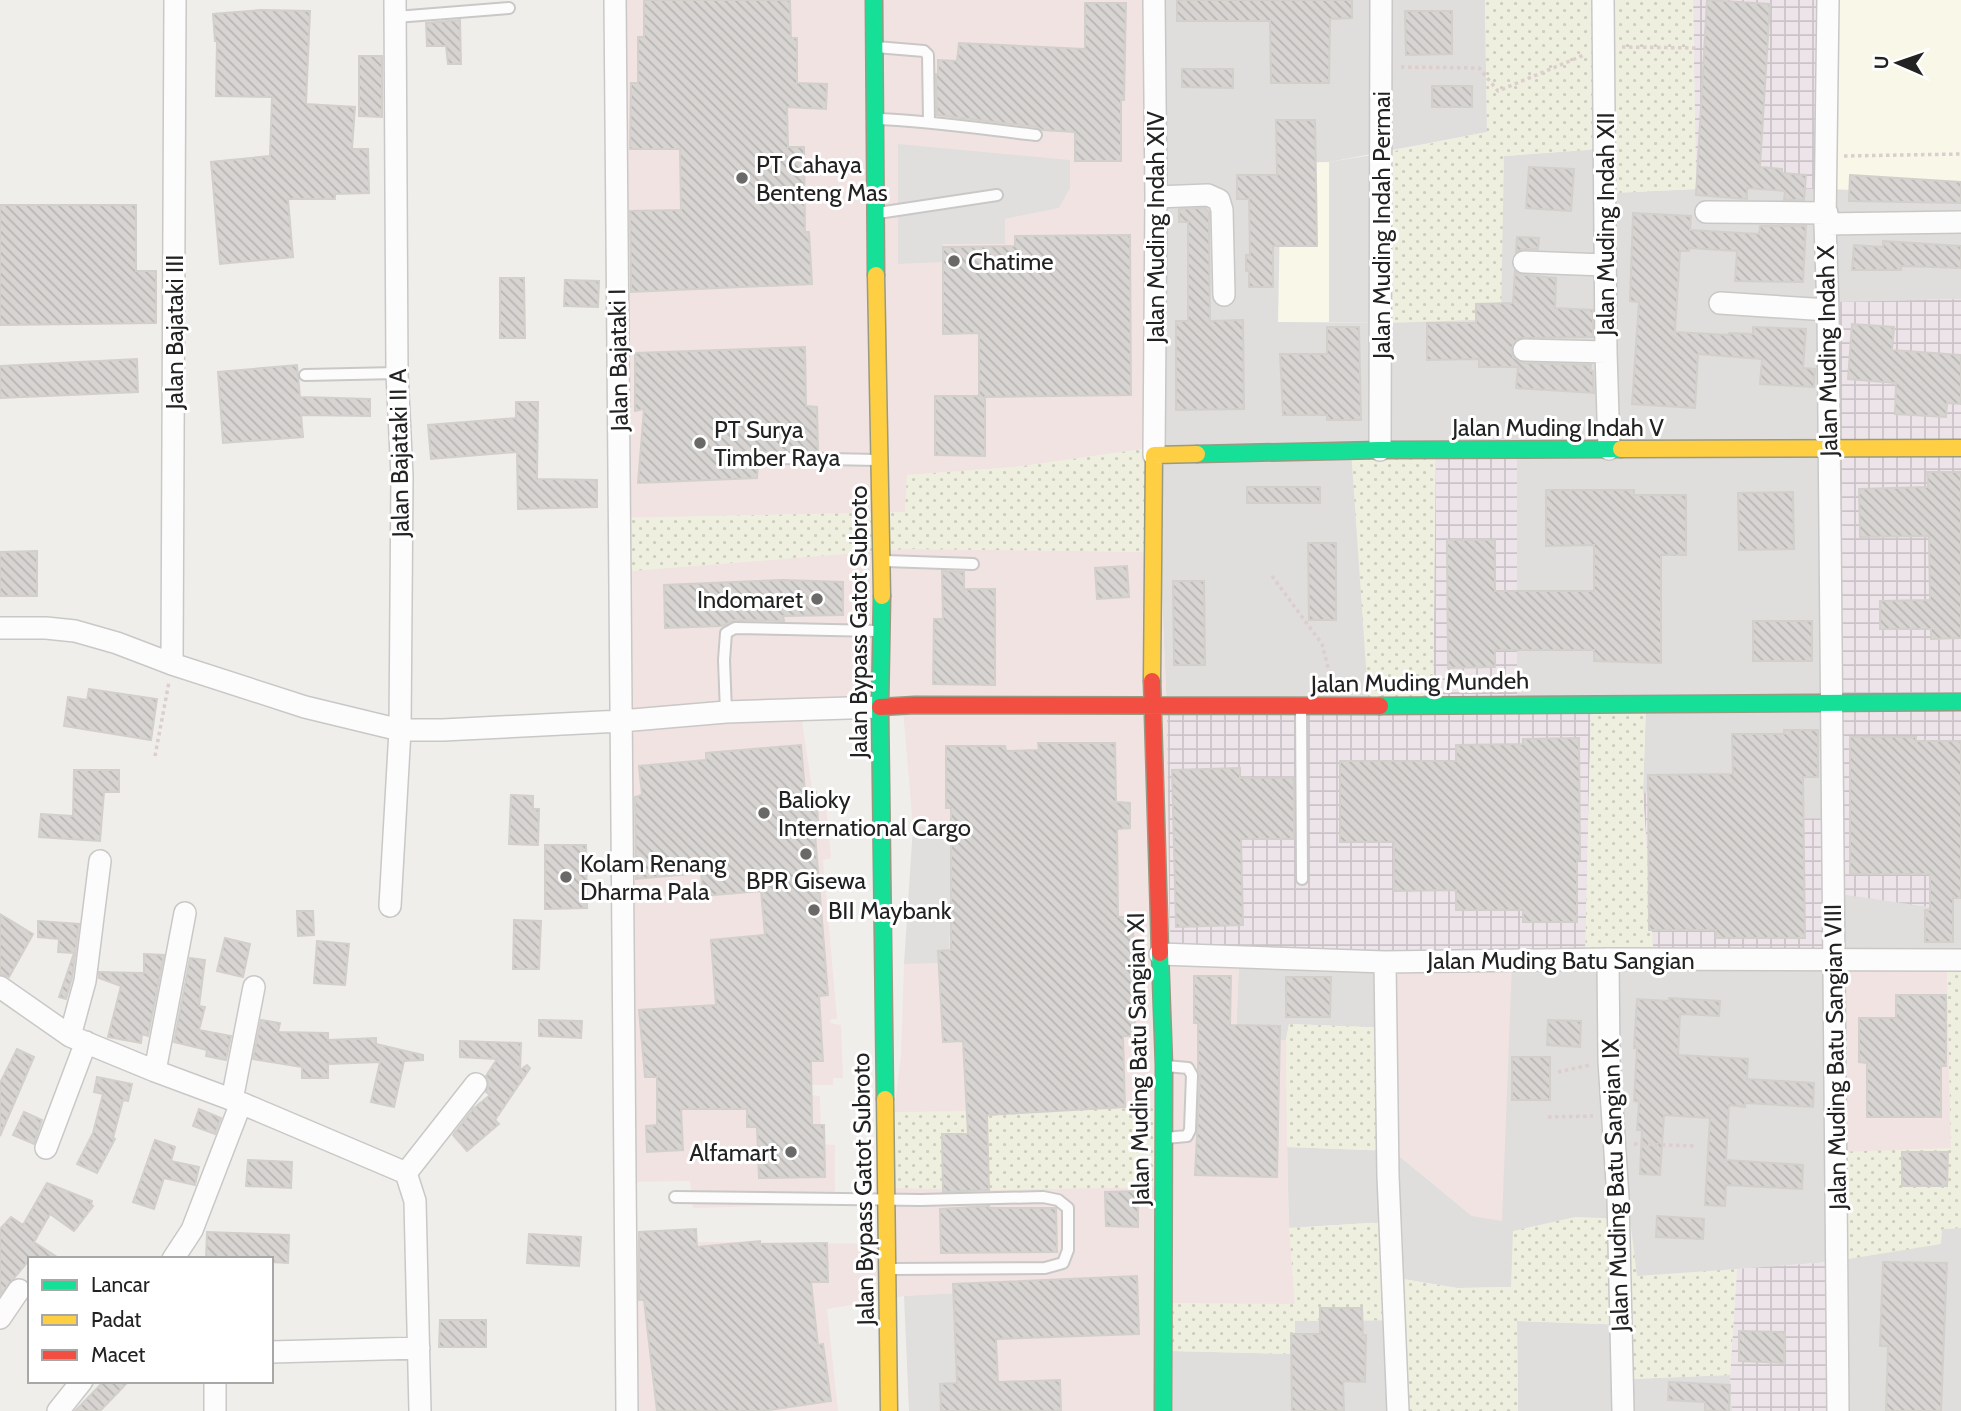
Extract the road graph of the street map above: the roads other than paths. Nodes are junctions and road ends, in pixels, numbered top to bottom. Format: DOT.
graph roads {
  1 [pos="175,0"];
  2 [pos="615,0"];
  3 [pos="874,0"];
  4 [pos="1154,0"];
  5 [pos="1381,0"];
  6 [pos="1603,0"];
  7 [pos="1828,0"];
  8 [pos="395,8"];
  9 [pos="509,8"];
  10 [pos="875,47"];
  11 [pos="875,119"];
  12 [pos="929,121"];
  13 [pos="1036,135"];
  14 [pos="997,195"];
  15 [pos="1156,197"];
  16 [pos="1706,212"];
  17 [pos="875,214"];
  18 [pos="1826,219"];
  19 [pos="1961,222"];
  20 [pos="1524,262"];
  21 [pos="1605,265"];
  22 [pos="1224,295"];
  23 [pos="1720,303"];
  24 [pos="1828,310"];
  25 [pos="1524,350"];
  26 [pos="1606,352"];
  27 [pos="397,373"];
  28 [pos="304,375"];
  29 [pos="1961,447"];
  30 [pos="1609,449"];
  31 [pos="1380,450"];
  32 [pos="1828,450"];
  33 [pos="1154,455"];
  34 [pos="777,458"];
  35 [pos="881,460"];
  36 [pos="883,561"];
  37 [pos="972,564"];
  38 [pos="0,628"];
  39 [pos="880,631"];
  40 [pos="172,664"];
  41 [pos="1961,702"];
  42 [pos="1831,703"];
  43 [pos="880,707"];
  44 [pos="1153,707"];
  45 [pos="1301,707"];
  46 [pos="726,712"];
  47 [pos="621,721"];
  48 [pos="400,730"];
  49 [pos="100,861"];
  50 [pos="1302,879"];
  51 [pos="390,906"];
  52 [pos="185,913"];
  53 [pos="1160,954"];
  54 [pos="1608,959"];
  55 [pos="1834,960"];
  56 [pos="1961,960"];
  57 [pos="1385,962"];
  58 [pos="0,987"];
  59 [pos="254,988"];
  60 [pos="78,1039"];
  61 [pos="1164,1066"];
  62 [pos="155,1071"];
  63 [pos="475,1084"];
  64 [pos="237,1101"];
  65 [pos="1163,1138"];
  66 [pos="47,1148"];
  67 [pos="406,1173"];
  68 [pos="675,1197"];
  69 [pos="886,1200"];
  70 [pos="174,1257"];
  71 [pos="888,1269"];
  72 [pos="19,1290"];
  73 [pos="0,1318"];
  74 [pos="419,1348"];
  75 [pos="273,1352"];
  76 [pos="80,1383"];
  77 [pos="215,1383"];
  78 [pos="58,1411"];
  79 [pos="215,1411"];
  80 [pos="421,1411"];
  81 [pos="627,1411"];
  82 [pos="889,1411"];
  83 [pos="1163,1411"];
  84 [pos="1398,1411"];
  85 [pos="1623,1411"];
  86 [pos="1838,1411"];
  1 -- 40 [label="street, Jalan Bajataki III"];
  2 -- 47 [label="street, Jalan Bajataki I"];
  3 -- 10 [label="street, Jalan Bypass Gatot Subroto"];
  4 -- 15 [label="street, Jalan Muding Indah XIV"];
  5 -- 31 [label="street, Jalan Muding Indah Permai"];
  6 -- 21 [label="street, Jalan Muding Indah XII"];
  7 -- 18 [label="street, Jalan Muding Indah X"];
  8 -- 9 [label="lane"];
  8 -- 27 [label="street, Jalan Bajataki II A"];
  10 -- 11 [label="street, Jalan Bypass Gatot Subroto"];
  10 -- 12 [label="lane"];
  11 -- 12 [label="lane"];
  11 -- 17 [label="street, Jalan Bypass Gatot Subroto"];
  12 -- 13 [label="lane"];
  14 -- 17 [label="lane"];
  15 -- 22 [label="street"];
  15 -- 33 [label="street, Jalan Muding Indah XIV"];
  16 -- 18 [label="street"];
  17 -- 35 [label="street, Jalan Bypass Gatot Subroto"];
  18 -- 19 [label="street"];
  18 -- 24 [label="street, Jalan Muding Indah X"];
  20 -- 21 [label="street"];
  21 -- 26 [label="street, Jalan Muding Indah XII"];
  23 -- 24 [label="street"];
  24 -- 32 [label="street, Jalan Muding Indah X"];
  25 -- 26 [label="street"];
  26 -- 30 [label="street, Jalan Muding Indah XII"];
  27 -- 28 [label="lane"];
  27 -- 48 [label="street, Jalan Bajataki II A"];
  29 -- 32 [label="street, Jalan Muding Indah V"];
  30 -- 31 [label="street, Jalan Muding Indah V"];
  30 -- 32 [label="street, Jalan Muding Indah V"];
  31 -- 33 [label="street, Jalan Muding Indah V"];
  32 -- 42 [label="street, Jalan Muding Indah X"];
  33 -- 44 [label="street, Jalan Muding Batu Sangian XI"];
  34 -- 35 [label="lane"];
  35 -- 36 [label="street, Jalan Bypass Gatot Subroto"];
  36 -- 37 [label="lane"];
  36 -- 39 [label="street, Jalan Bypass Gatot Subroto"];
  38 -- 40 [label="street"];
  39 -- 43 [label="street, Jalan Bypass Gatot Subroto"];
  39 -- 46 [label="lane"];
  40 -- 48 [label="street"];
  41 -- 42 [label="street, Jalan Muding Mundeh"];
  42 -- 45 [label="street, Jalan Muding Mundeh"];
  42 -- 55 [label="street, Jalan Muding Batu Sangian VIII"];
  43 -- 44 [label="street, Jalan Muding Mundeh"];
  43 -- 46 [label="street"];
  43 -- 69 [label="street, Jalan Bypass Gatot Subroto"];
  44 -- 45 [label="street, Jalan Muding Mundeh"];
  44 -- 53 [label="street, Jalan Muding Batu Sangian XI"];
  45 -- 50 [label="lane"];
  46 -- 47 [label="street"];
  47 -- 48 [label="street"];
  47 -- 81 [label="street, Jalan Bajataki I"];
  48 -- 51 [label="street, Jalan Bajataki II A"];
  49 -- 60 [label="street"];
  52 -- 62 [label="street"];
  53 -- 57 [label="street, Jalan Muding Batu Sangian"];
  53 -- 61 [label="street, Jalan Muding Batu Sangian XI"];
  54 -- 55 [label="street, Jalan Muding Batu Sangian"];
  54 -- 57 [label="street, Jalan Muding Batu Sangian"];
  54 -- 85 [label="street, Jalan Muding Batu Sangian IX"];
  55 -- 56 [label="street, Jalan Muding Batu Sangian"];
  55 -- 86 [label="street, Jalan Muding Batu Sangian VIII"];
  57 -- 84 [label="street"];
  58 -- 60 [label="street"];
  59 -- 64 [label="street"];
  60 -- 62 [label="street"];
  60 -- 66 [label="street"];
  61 -- 65 [label="street, Jalan Muding Batu Sangian XI"];
  61 -- 65 [label="lane"];
  62 -- 64 [label="street"];
  63 -- 67 [label="street"];
  64 -- 67 [label="street"];
  64 -- 70 [label="street"];
  65 -- 83 [label="street, Jalan Muding Batu Sangian XI"];
  67 -- 74 [label="street"];
  68 -- 69 [label="lane"];
  69 -- 71 [label="street, Jalan Bypass Gatot Subroto"];
  69 -- 71 [label="lane"];
  71 -- 82 [label="street, Jalan Bypass Gatot Subroto"];
  72 -- 73 [label="street"];
  74 -- 75 [label="street"];
  74 -- 80 [label="street"];
  76 -- 78 [label="street"];
  77 -- 79 [label="street"];
}
